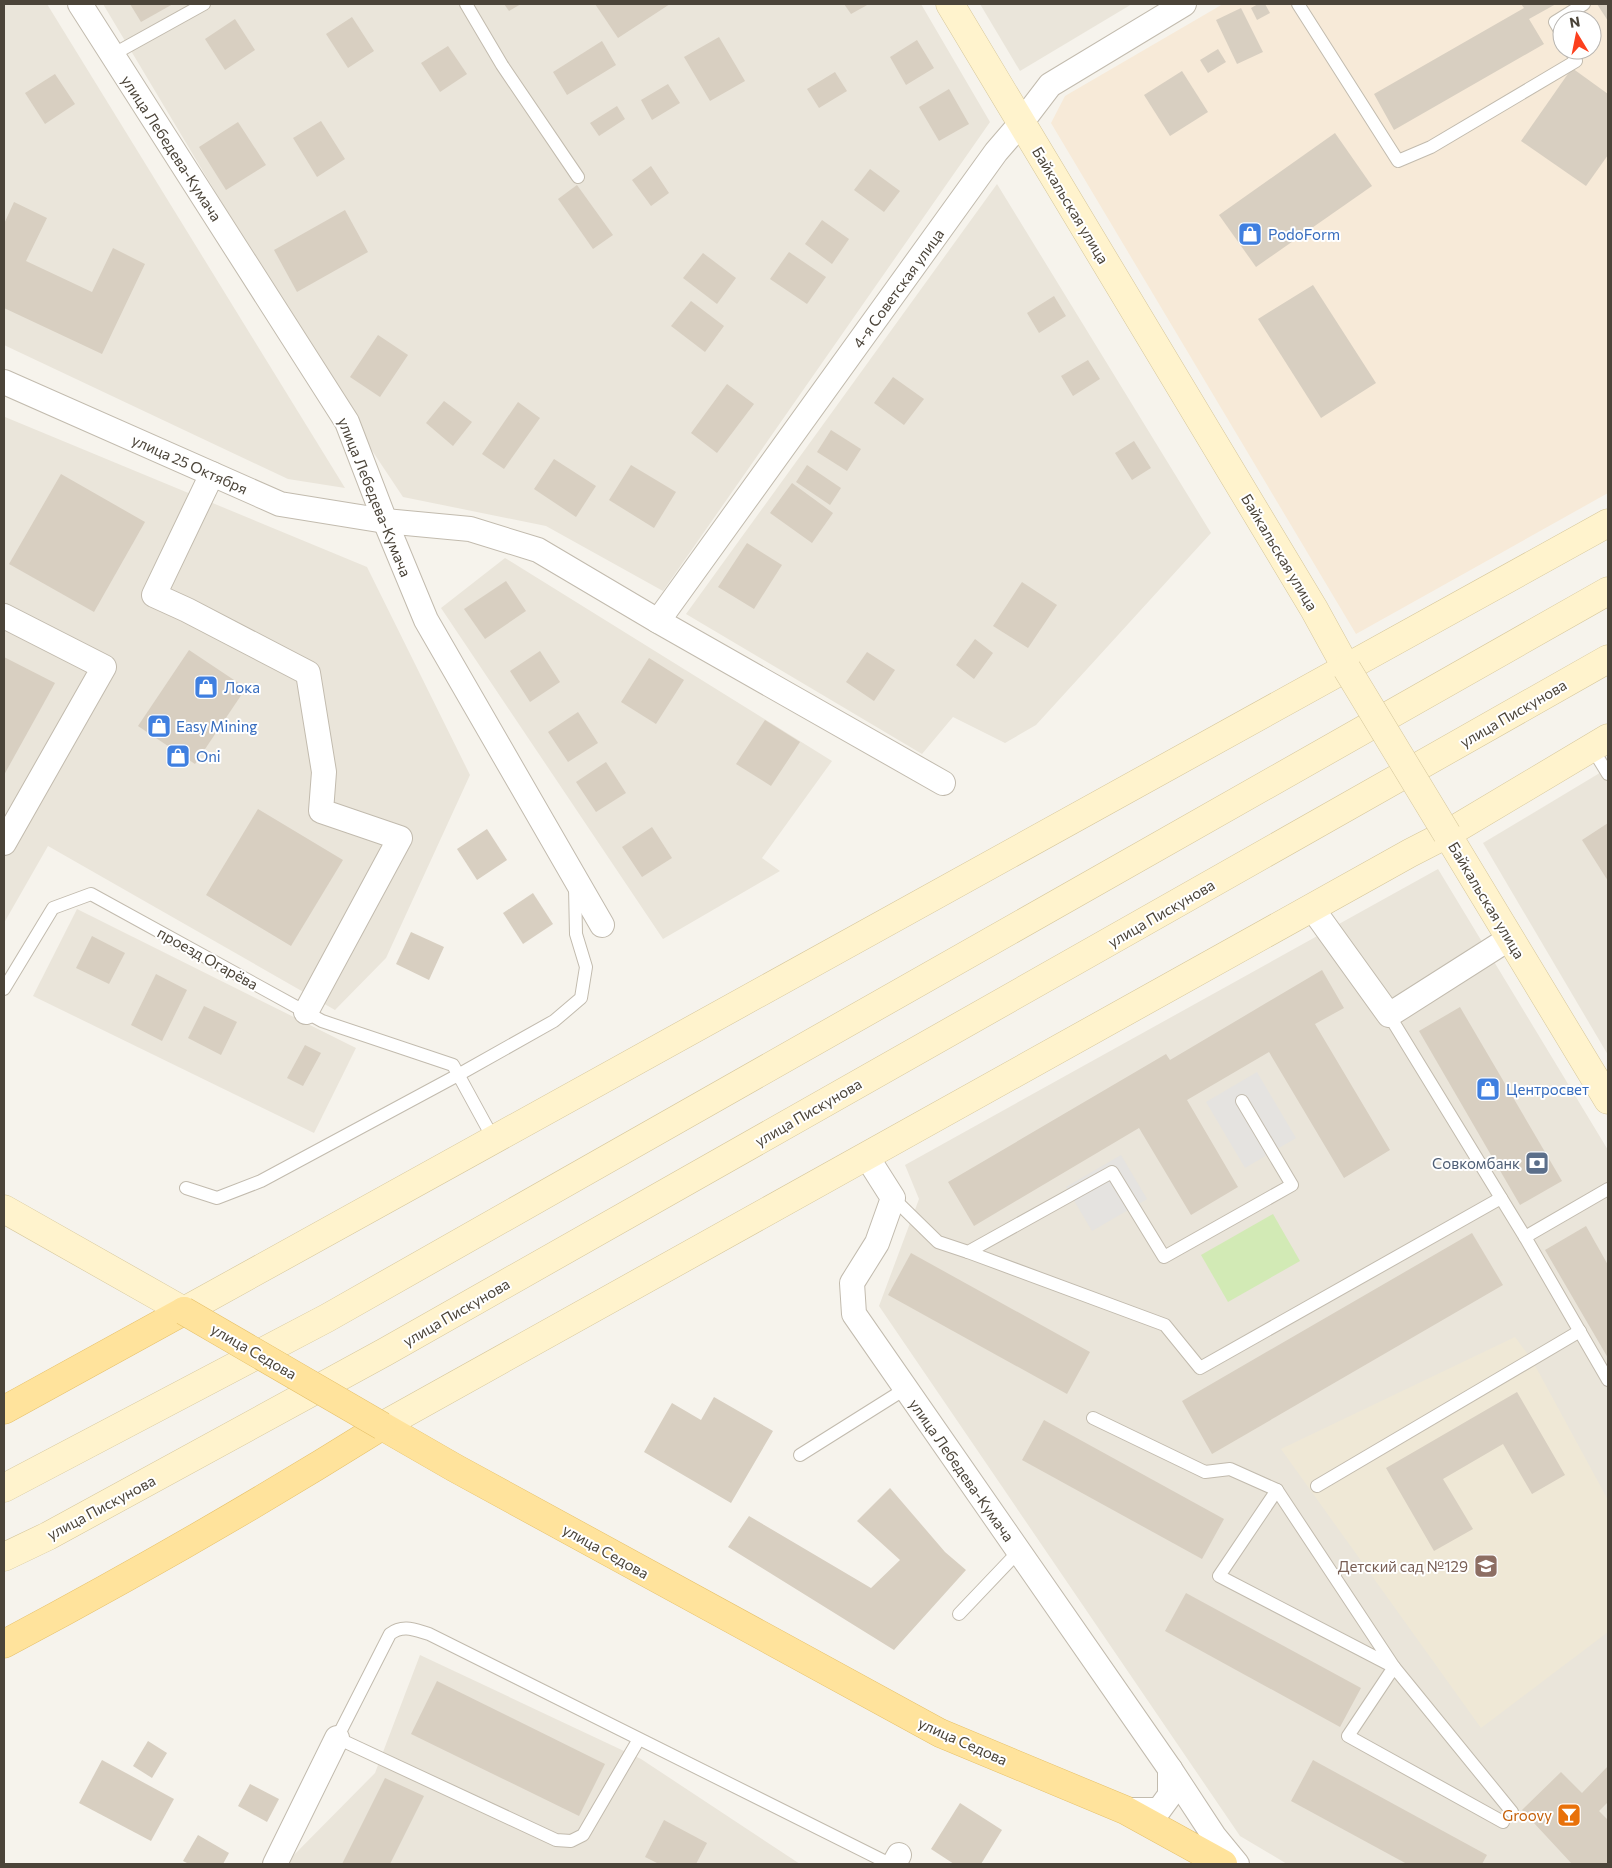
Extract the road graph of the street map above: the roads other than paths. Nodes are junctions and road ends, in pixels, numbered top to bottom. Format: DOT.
graph roads {
  1 [pos="80,4"];
  2 [pos="204,4"];
  3 [pos="466,4"];
  4 [pos="950,4"];
  5 [pos="1184,4"];
  6 [pos="1298,4"];
  7 [pos="112,55"];
  8 [pos="1576,60"];
  9 [pos="1021,123"];
  10 [pos="578,177"];
  11 [pos="4,382"];
  12 [pos="212,474"];
  13 [pos="385,521"];
  14 [pos="1608,523"];
  15 [pos="1608,592"];
  16 [pos="4,616"];
  17 [pos="658,621"];
  18 [pos="1608,659"];
  19 [pos="1347,669"];
  20 [pos="1600,743"];
  21 [pos="1608,774"];
  22 [pos="943,783"];
  23 [pos="1447,834"];
  24 [pos="4,843"];
  25 [pos="575,876"];
  26 [pos="1312,908"];
  27 [pos="602,925"];
  28 [pos="1510,938"];
  29 [pos="4,989"];
  30 [pos="306,1012"];
  31 [pos="1390,1014"];
  32 [pos="456,1070"];
  33 [pos="1608,1100"];
  34 [pos="1242,1101"];
  35 [pos="494,1140"];
  36 [pos="867,1157"];
  37 [pos="186,1188"];
  38 [pos="1608,1189"];
  39 [pos="893,1198"];
  40 [pos="1501,1198"];
  41 [pos="4,1209"];
  42 [pos="1525,1237"];
  43 [pos="968,1252"];
  44 [pos="184,1311"];
  45 [pos="1580,1331"];
  46 [pos="1608,1380"];
  47 [pos="905,1389"];
  48 [pos="4,1410"];
  49 [pos="1093,1418"];
  50 [pos="382,1426"];
  51 [pos="800,1455"];
  52 [pos="1317,1486"];
  53 [pos="4,1488"];
  54 [pos="1277,1490"];
  55 [pos="1018,1552"];
  56 [pos="4,1557"];
  57 [pos="959,1614"];
  58 [pos="4,1644"];
  59 [pos="1394,1667"];
  60 [pos="337,1738"];
  61 [pos="639,1739"];
  62 [pos="1170,1769"];
  63 [pos="1126,1810"];
  64 [pos="894,1861"];
  65 [pos="275,1864"];
  66 [pos="1223,1864"];
  67 [pos="1237,1864"];
  1 -- 7 [label="street, улица Лебедева-Кумача"];
  2 -- 7 [label="lane"];
  3 -- 10 [label="lane"];
  4 -- 9 [label="main road, Байкальская улица"];
  5 -- 9 [label="street, 4-я Советская улица"];
  6 -- 8 [label="lane"];
  7 -- 13 [label="street, улица Лебедева-Кумача"];
  9 -- 17 [label="street, 4-я Советская улица"];
  9 -- 19 [label="main road, Байкальская улица"];
  11 -- 12 [label="street, улица 25 Октября"];
  12 -- 13 [label="street, улица 25 Октября"];
  12 -- 30 [label="street"];
  13 -- 17 [label="street, улица 25 Октября"];
  13 -- 25 [label="street, улица Лебедева-Кумача"];
  14 -- 19 [label="main road"];
  15 -- 53 [label="main road"];
  16 -- 24 [label="street"];
  17 -- 22 [label="street, улица 25 Октября"];
  18 -- 56 [label="main road, улица Пискунова"];
  19 -- 23 [label="main road, Байкальская улица, bridge"];
  19 -- 35 [label="main road"];
  20 -- 21 [label="lane"];
  20 -- 23 [label="main road"];
  23 -- 26 [label="main road"];
  23 -- 28 [label="main road, Байкальская улица"];
  25 -- 27 [label="street, улица Лебедева-Кумача"];
  25 -- 32 [label="lane"];
  26 -- 31 [label="street"];
  26 -- 36 [label="main road"];
  28 -- 31 [label="street"];
  28 -- 33 [label="main road, Байкальская улица"];
  29 -- 30 [label="lane, проезд Огарёва"];
  30 -- 32 [label="lane, проезд Огарёва"];
  31 -- 40 [label="lane"];
  32 -- 35 [label="lane"];
  32 -- 37 [label="lane"];
  34 -- 43 [label="lane"];
  35 -- 44 [label="main road"];
  36 -- 39 [label="street"];
  36 -- 50 [label="main road"];
  38 -- 42 [label="lane"];
  39 -- 43 [label="lane"];
  39 -- 47 [label="street, улица Лебедева-Кумача"];
  40 -- 42 [label="lane"];
  40 -- 43 [label="lane"];
  41 -- 44 [label="main road, улица Седова"];
  42 -- 45 [label="lane"];
  44 -- 48 [label="main road"];
  44 -- 50 [label="main road, улица Седова, bridge"];
  45 -- 46 [label="lane"];
  45 -- 52 [label="lane"];
  47 -- 51 [label="lane"];
  47 -- 55 [label="street, улица Лебедева-Кумача"];
  49 -- 54 [label="lane"];
  50 -- 58 [label="main road"];
  50 -- 63 [label="main road, улица Седова"];
  54 -- 59 [label="lane"];
  54 -- 59 [label="lane"];
  55 -- 57 [label="lane"];
  55 -- 62 [label="street, улица Лебедева-Кумача"];
  59 -- 59 [label="lane"];
  60 -- 61 [label="lane"];
  60 -- 61 [label="lane"];
  60 -- 65 [label="street"];
  61 -- 64 [label="lane"];
  62 -- 63 [label="street"];
  62 -- 67 [label="street, улица Лебедева-Кумача"];
  63 -- 66 [label="main road, улица Седова"];
}
